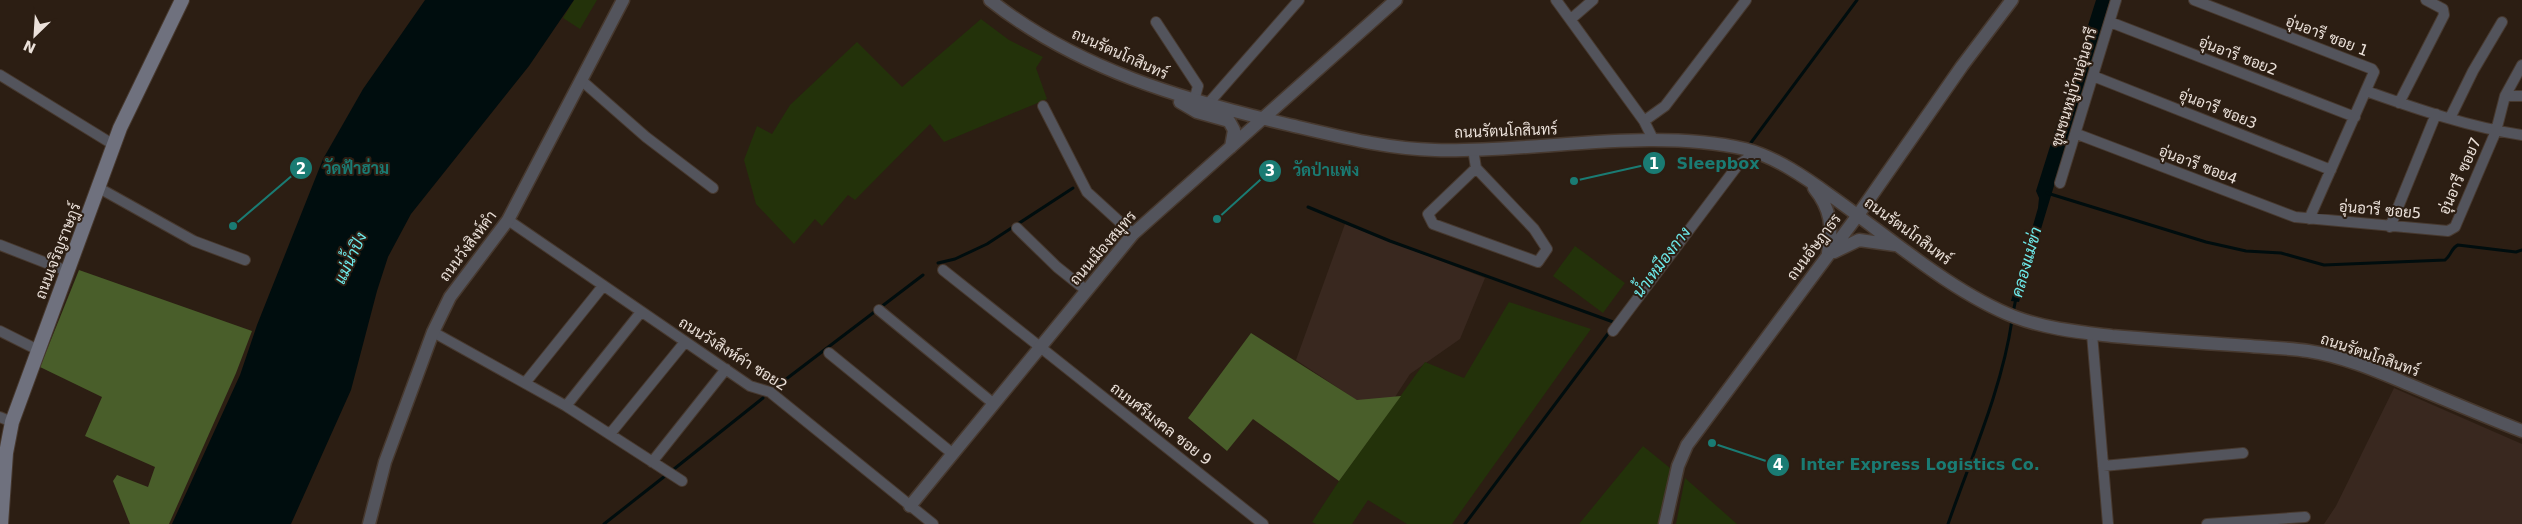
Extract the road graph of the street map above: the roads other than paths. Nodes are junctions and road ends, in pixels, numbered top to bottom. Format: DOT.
graph roads {
  1 [pos="182,0"];
  2 [pos="623,0"];
  3 [pos="990,0"];
  4 [pos="1299,0"];
  5 [pos="1396,0"];
  6 [pos="1556,0"];
  7 [pos="1592,0"];
  8 [pos="1746,0"];
  9 [pos="2012,0"];
  10 [pos="2116,0"];
  11 [pos="2194,0"];
  12 [pos="2426,0"];
  13 [pos="1571,19"];
  14 [pos="1156,22"];
  15 [pos="2110,22"];
  16 [pos="2502,22"];
  17 [pos="2522,65"];
  18 [pos="0,75"];
  19 [pos="2093,76"];
  20 [pos="581,80"];
  21 [pos="1160,91"];
  22 [pos="2366,91"];
  23 [pos="2505,96"];
  24 [pos="2522,96"];
  25 [pos="1194,101"];
  26 [pos="2399,102"];
  27 [pos="1206,105"];
  28 [pos="1043,106"];
  29 [pos="2436,114"];
  30 [pos="1263,118"];
  31 [pos="2355,118"];
  32 [pos="2450,118"];
  33 [pos="1644,121"];
  34 [pos="2496,131"];
  35 [pos="2077,134"];
  36 [pos="2522,135"];
  37 [pos="1654,141"];
  38 [pos="114,145"];
  39 [pos="1231,147"];
  40 [pos="1473,150"];
  41 [pos="1753,152"];
  42 [pos="1476,168"];
  43 [pos="2331,170"];
  44 [pos="1804,177"];
  45 [pos="2060,183"];
  46 [pos="99,188"];
  47 [pos="713,188"];
  48 [pos="1858,215"];
  49 [pos="2309,219"];
  50 [pos="508,220"];
  51 [pos="2390,227"];
  52 [pos="1017,228"];
  53 [pos="2448,231"];
  54 [pos="1133,234"];
  55 [pos="0,245"];
  56 [pos="1902,247"];
  57 [pos="1827,257"];
  58 [pos="245,260"];
  59 [pos="944,270"];
  60 [pos="67,271"];
  61 [pos="603,286"];
  62 [pos="1087,291"];
  63 [pos="879,310"];
  64 [pos="641,312"];
  65 [pos="1613,331"];
  66 [pos="0,332"];
  67 [pos="433,332"];
  68 [pos="2092,334"];
  69 [pos="686,342"];
  70 [pos="1041,347"];
  71 [pos="38,350"];
  72 [pos="829,353"];
  73 [pos="726,369"];
  74 [pos="525,383"];
  75 [pos="994,404"];
  76 [pos="566,406"];
  77 [pos="6,419"];
  78 [pos="2522,431"];
  79 [pos="610,434"];
  80 [pos="2243,453"];
  81 [pos="953,454"];
  82 [pos="652,462"];
  83 [pos="2103,466"];
  84 [pos="682,481"];
  85 [pos="910,506"];
  86 [pos="2305,517"];
  87 [pos="1,524"];
  88 [pos="369,524"];
  89 [pos="933,524"];
  90 [pos="1263,524"];
  91 [pos="1665,524"];
  92 [pos="2108,524"];
  93 [pos="2207,524"];
  1 -- 38 [label="main road, ถนนเจริญราษฎร์"];
  2 -- 20 [label="street, ถนนวังสิงห์คำ"];
  3 -- 21 [label="street, ถนนรัตนโกสินทร์"];
  4 -- 27 [label="street"];
  5 -- 30 [label="street, ถนนเมืองสมุทร"];
  6 -- 13 [label="street"];
  7 -- 13 [label="street"];
  8 -- 33 [label="street"];
  9 -- 48 [label="street, ถนนอัษฎาธร"];
  10 -- 15 [label="street, ชุมชนหมู่บ้านอุ่นอารี"];
  11 -- 22 [label="street, อุ่นอารี ซอย 1"];
  12 -- 26 [label="street"];
  13 -- 33 [label="street"];
  14 -- 25 [label="street"];
  15 -- 19 [label="street, ชุมชนหมู่บ้านอุ่นอารี"];
  15 -- 31 [label="street, อุ่นอารี ซอย2"];
  16 -- 32 [label="street"];
  17 -- 23 [label="street, อุ่นอารี ซอย7"];
  18 -- 38 [label="street"];
  19 -- 35 [label="street, ชุมชนหมู่บ้านอุ่นอารี"];
  19 -- 43 [label="street, อุ่นอารี ซอย3"];
  20 -- 47 [label="street"];
  20 -- 50 [label="street, ถนนวังสิงห์คำ"];
  21 -- 25 [label="street, ถนนรัตนโกสินทร์"];
  21 -- 39 [label="street"];
  22 -- 26 [label="street"];
  22 -- 31 [label="street"];
  23 -- 24 [label="street"];
  23 -- 34 [label="street, อุ่นอารี ซอย7"];
  25 -- 27 [label="street, ถนนรัตนโกสินทร์"];
  26 -- 29 [label="street"];
  27 -- 30 [label="street, ถนนรัตนโกสินทร์"];
  28 -- 54 [label="street"];
  29 -- 32 [label="street"];
  29 -- 51 [label="street"];
  30 -- 39 [label="street, ถนนเมืองสมุทร"];
  30 -- 40 [label="street, ถนนรัตนโกสินทร์"];
  31 -- 43 [label="street"];
  32 -- 34 [label="street"];
  33 -- 37 [label="street"];
  34 -- 36 [label="street"];
  34 -- 53 [label="street, อุ่นอารี ซอย7"];
  35 -- 45 [label="street, ชุมชนหมู่บ้านอุ่นอารี"];
  35 -- 49 [label="street, อุ่นอารี ซอย4"];
  37 -- 40 [label="street, ถนนรัตนโกสินทร์"];
  37 -- 41 [label="street, ถนนรัตนโกสินทร์"];
  38 -- 46 [label="main road, ถนนเจริญราษฎร์"];
  39 -- 54 [label="street, ถนนเมืองสมุทร"];
  40 -- 42 [label="street"];
  41 -- 44 [label="street, ถนนรัตนโกสินทร์"];
  41 -- 65 [label="street"];
  42 -- 42 [label="street"];
  43 -- 49 [label="street"];
  44 -- 48 [label="street, ถนนรัตนโกสินทร์"];
  44 -- 57 [label="street"];
  46 -- 58 [label="street"];
  46 -- 60 [label="main road, ถนนเจริญราษฎร์"];
  48 -- 56 [label="street, ถนนรัตนโกสินทร์"];
  48 -- 57 [label="street, ถนนอัษฎาธร"];
  49 -- 51 [label="street, อุ่นอารี ซอย5"];
  50 -- 61 [label="street, ถนนวังสิงห์คำ ซอย2"];
  50 -- 67 [label="street, ถนนวังสิงห์คำ"];
  51 -- 53 [label="street, อุ่นอารี ซอย5"];
  52 -- 62 [label="street"];
  54 -- 62 [label="street, ถนนเมืองสมุทร"];
  55 -- 60 [label="street"];
  56 -- 57 [label="street"];
  56 -- 68 [label="street, ถนนรัตนโกสินทร์"];
  57 -- 91 [label="street, ถนนอัษฎาธร"];
  59 -- 70 [label="street, ถนนศรีมงคล ซอย 9"];
  60 -- 71 [label="main road, ถนนเจริญราษฎร์"];
  61 -- 64 [label="street, ถนนวังสิงห์คำ ซอย2"];
  61 -- 74 [label="street"];
  62 -- 70 [label="street, ถนนเมืองสมุทร"];
  63 -- 75 [label="street"];
  64 -- 69 [label="street, ถนนวังสิงห์คำ ซอย2"];
  64 -- 76 [label="street"];
  66 -- 71 [label="street"];
  67 -- 74 [label="street"];
  67 -- 88 [label="street, ถนนวังสิงห์คำ"];
  68 -- 78 [label="street, ถนนรัตนโกสินทร์"];
  68 -- 83 [label="street"];
  69 -- 73 [label="street, ถนนวังสิงห์คำ ซอย2"];
  69 -- 79 [label="street"];
  70 -- 75 [label="street, ถนนเมืองสมุทร"];
  70 -- 90 [label="street, ถนนศรีมงคล ซอย 9"];
  71 -- 77 [label="main road, ถนนเจริญราษฎร์"];
  72 -- 81 [label="street"];
  73 -- 82 [label="street"];
  73 -- 85 [label="street, ถนนวังสิงห์คำ ซอย2"];
  74 -- 76 [label="street"];
  75 -- 81 [label="street, ถนนเมืองสมุทร"];
  76 -- 79 [label="street"];
  77 -- 87 [label="main road, ถนนเจริญราษฎร์"];
  79 -- 82 [label="street"];
  80 -- 83 [label="street"];
  81 -- 85 [label="street, ถนนเมืองสมุทร"];
  82 -- 84 [label="street"];
  83 -- 92 [label="street"];
  85 -- 89 [label="street, ถนนวังสิงห์คำ ซอย2"];
  86 -- 93 [label="street"];
}
